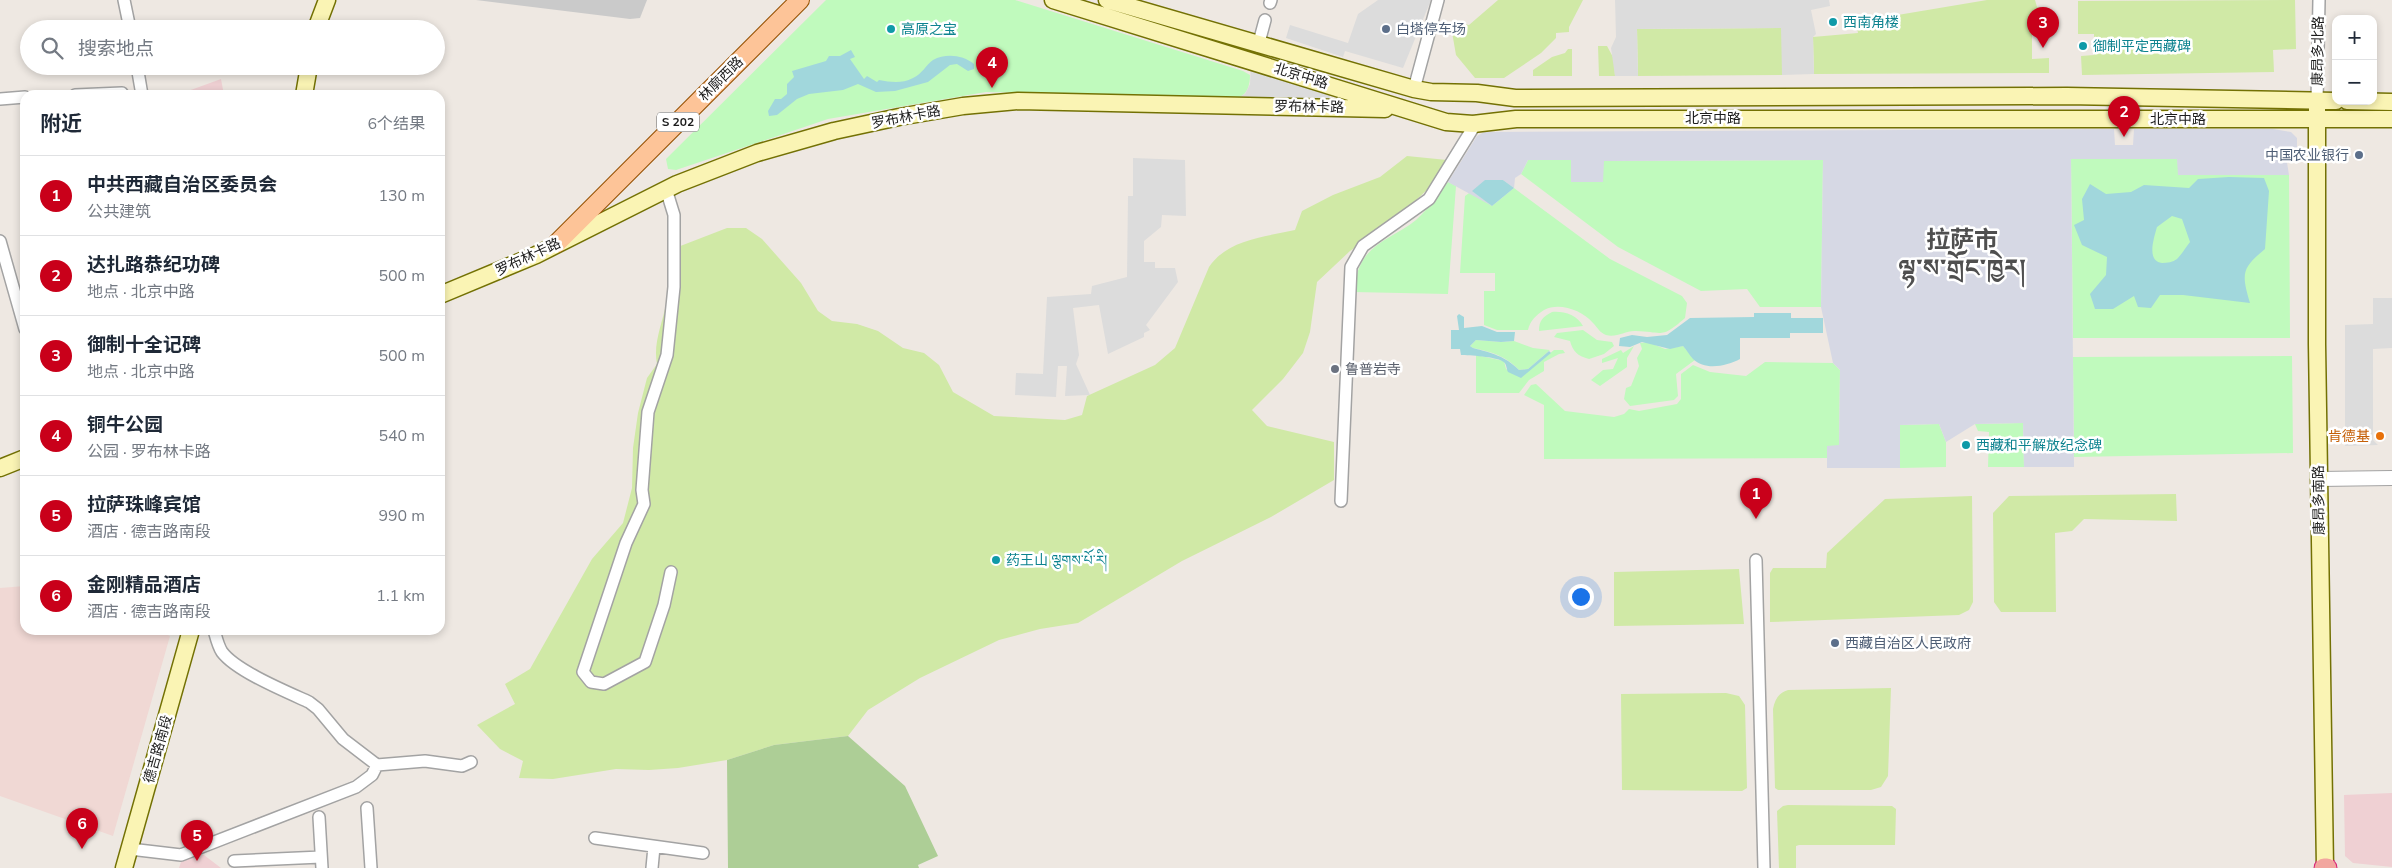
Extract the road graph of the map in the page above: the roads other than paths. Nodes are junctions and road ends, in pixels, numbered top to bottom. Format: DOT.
graph roads {
  1 [pos="124,0"];
  2 [pos="327,0"];
  3 [pos="800,0"];
  4 [pos="1053,0"];
  5 [pos="1107,0"];
  6 [pos="1438,0"];
  7 [pos="2319,0"];
  8 [pos="128,20"];
  9 [pos="319,20"];
  10 [pos="1265,20"];
  11 [pos="1258,46"];
  12 [pos="139,75"];
  13 [pos="307,75"];
  14 [pos="1414,89"];
  15 [pos="141,90"];
  16 [pos="305,90"];
  17 [pos="20,97"];
  18 [pos="0,98"];
  19 [pos="2317,101"];
  20 [pos="2332,101"];
  21 [pos="2377,102"];
  22 [pos="2392,102"];
  23 [pos="1405,110"];
  24 [pos="2316,119"];
  25 [pos="2392,120"];
  26 [pos="1476,124"];
  27 [pos="666,189"];
  28 [pos="0,241"];
  29 [pos="557,243"];
  30 [pos="445,293"];
  31 [pos="20,311"];
  32 [pos="20,460"];
  33 [pos="0,468"];
  34 [pos="2392,478"];
  35 [pos="2319,479"];
  36 [pos="1340,501"];
  37 [pos="1756,560"];
  38 [pos="671,572"];
  39 [pos="190,635"];
  40 [pos="216,635"];
  41 [pos="470,762"];
  42 [pos="378,765"];
  43 [pos="367,808"];
  44 [pos="319,817"];
  45 [pos="595,838"];
  46 [pos="654,847"];
  47 [pos="130,849"];
  48 [pos="703,853"];
  49 [pos="234,860"];
  50 [pos="321,863"];
  51 [pos="271,864"];
  52 [pos="124,868"];
  53 [pos="371,868"];
  54 [pos="652,868"];
  55 [pos="1764,868"];
  56 [pos="2325,868"];
  1 -- 8 [label="street"];
  2 -- 9 [label="main road"];
  3 -- 29 [label="main road, 林廓西路 / S 202"];
  4 -- 23 [label="main road, 北京中路"];
  5 -- 11 [label="main road, 北京中路"];
  6 -- 14 [label="street"];
  7 -- 19 [label="street, 康昂多北路"];
  10 -- 11 [label="street"];
  11 -- 14 [label="main road, 北京中路"];
  12 -- 15 [label="street"];
  13 -- 16 [label="main road"];
  14 -- 19 [label="main road, 北京中路"];
  17 -- 18 [label="street"];
  19 -- 20 [label="main road, 北京中路"];
  19 -- 24 [label="main road, 康昂多南路"];
  21 -- 22 [label="main road"];
  23 -- 26 [label="main road, 北京中路"];
  23 -- 27 [label="main road, 罗布林卡路"];
  24 -- 25 [label="main road, 北京中路"];
  24 -- 26 [label="main road, 北京中路"];
  24 -- 35 [label="main road, 康昂多南路"];
  26 -- 36 [label="street"];
  27 -- 29 [label="main road, 罗布林卡路"];
  27 -- 38 [label="street"];
  28 -- 31 [label="street"];
  29 -- 30 [label="main road, 罗布林卡路"];
  32 -- 33 [label="main road"];
  34 -- 35 [label="street"];
  35 -- 56 [label="main road, 康昂多南路"];
  37 -- 55 [label="street"];
  39 -- 47 [label="main road, 德吉路南段"];
  40 -- 42 [label="street"];
  41 -- 42 [label="street"];
  42 -- 47 [label="street"];
  43 -- 53 [label="street"];
  44 -- 50 [label="street"];
  45 -- 46 [label="street"];
  46 -- 48 [label="street"];
  46 -- 54 [label="street"];
  47 -- 52 [label="main road, 德吉路南段"];
  49 -- 51 [label="street"];
  50 -- 51 [label="street"];
}
